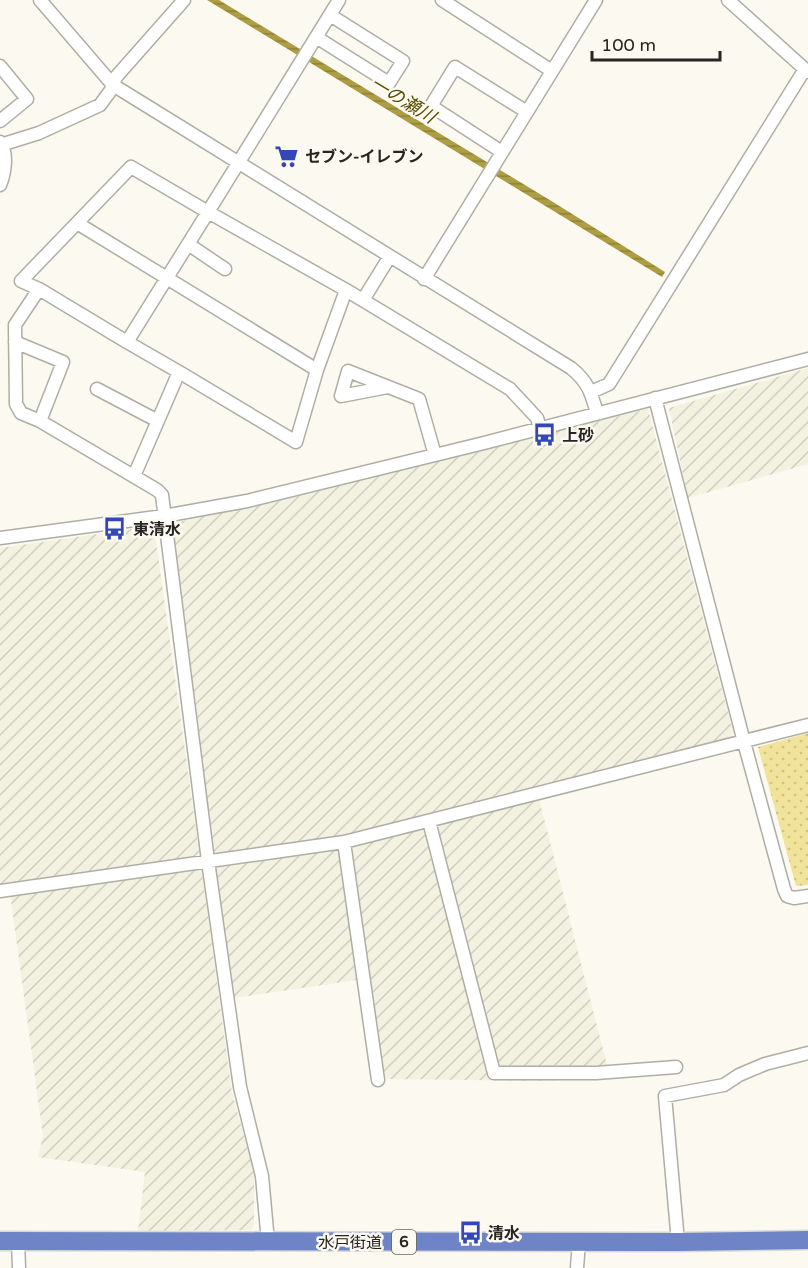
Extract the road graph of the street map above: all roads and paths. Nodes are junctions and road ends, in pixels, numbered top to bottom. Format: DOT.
graph roads {
  1 [pos="40,0"];
  2 [pos="184,0"];
  3 [pos="339,0"];
  4 [pos="442,0"];
  5 [pos="596,0"];
  6 [pos="728,0"];
  7 [pos="330,15"];
  8 [pos="316,37"];
  9 [pos="0,66"];
  10 [pos="552,70"];
  11 [pos="807,71"];
  12 [pos="113,85"];
  13 [pos="527,112"];
  14 [pos="0,121"];
  15 [pos="2,144"];
  16 [pos="502,152"];
  17 [pos="238,163"];
  18 [pos="0,185"];
  19 [pos="208,212"];
  20 [pos="77,223"];
  21 [pos="188,244"];
  22 [pos="390,256"];
  23 [pos="225,269"];
  24 [pos="167,277"];
  25 [pos="424,279"];
  26 [pos="39,289"];
  27 [pos="345,290"];
  28 [pos="363,300"];
  29 [pos="15,342"];
  30 [pos="127,342"];
  31 [pos="808,359"];
  32 [pos="317,370"];
  33 [pos="179,372"];
  34 [pos="388,387"];
  35 [pos="98,389"];
  36 [pos="591,392"];
  37 [pos="655,398"];
  38 [pos="597,413"];
  39 [pos="40,421"];
  40 [pos="158,421"];
  41 [pos="540,428"];
  42 [pos="435,455"];
  43 [pos="134,476"];
  44 [pos="164,516"];
  45 [pos="0,538"];
  46 [pos="808,725"];
  47 [pos="744,742"];
  48 [pos="429,821"];
  49 [pos="345,842"];
  50 [pos="208,861"];
  51 [pos="0,891"];
  52 [pos="808,896"];
  53 [pos="808,1053"];
  54 [pos="676,1067"];
  55 [pos="378,1080"];
  56 [pos="808,1240"];
  57 [pos="9,1241"];
  58 [pos="268,1242"];
  59 [pos="579,1242"];
  60 [pos="678,1242"];
  61 [pos="19,1268"];
  62 [pos="577,1268"];
  1 -- 12 [label="street"];
  2 -- 12 [label="street"];
  3 -- 7 [label="street"];
  4 -- 10 [label="street"];
  5 -- 10 [label="street"];
  6 -- 11 [label="street"];
  7 -- 8 [label="street"];
  7 -- 8 [label="street"];
  8 -- 17 [label="street"];
  9 -- 14 [label="street"];
  10 -- 13 [label="street"];
  11 -- 36 [label="street"];
  12 -- 15 [label="street"];
  12 -- 17 [label="street"];
  13 -- 16 [label="street"];
  13 -- 16 [label="street"];
  15 -- 18 [label="street"];
  16 -- 25 [label="street"];
  17 -- 19 [label="street"];
  17 -- 22 [label="street"];
  19 -- 20 [label="street"];
  19 -- 21 [label="street"];
  19 -- 27 [label="street"];
  20 -- 24 [label="street"];
  20 -- 26 [label="street"];
  21 -- 23 [label="street"];
  21 -- 24 [label="street"];
  22 -- 25 [label="street"];
  22 -- 28 [label="street"];
  24 -- 30 [label="street"];
  24 -- 32 [label="street"];
  25 -- 36 [label="street"];
  26 -- 29 [label="street"];
  26 -- 30 [label="street"];
  27 -- 28 [label="street"];
  27 -- 32 [label="street"];
  28 -- 41 [label="street"];
  29 -- 39 [label="street"];
  29 -- 39 [label="street"];
  30 -- 33 [label="street"];
  31 -- 37 [label="street"];
  32 -- 33 [label="street"];
  33 -- 40 [label="street"];
  34 -- 42 [label="street"];
  35 -- 40 [label="street"];
  36 -- 38 [label="street"];
  37 -- 38 [label="street"];
  37 -- 47 [label="street"];
  38 -- 41 [label="street"];
  39 -- 43 [label="street"];
  40 -- 43 [label="street"];
  41 -- 42 [label="street"];
  42 -- 44 [label="street"];
  43 -- 44 [label="street"];
  44 -- 45 [label="street"];
  44 -- 50 [label="street"];
  46 -- 47 [label="street"];
  47 -- 48 [label="street"];
  47 -- 52 [label="street"];
  48 -- 49 [label="street"];
  48 -- 54 [label="street"];
  49 -- 50 [label="street"];
  49 -- 55 [label="street"];
  50 -- 51 [label="street"];
  50 -- 58 [label="street"];
  53 -- 60 [label="street"];
  56 -- 60 [label="highway, 水戸街道 / 6"];
  57 -- 58 [label="highway, 水戸街道 / 6"];
  57 -- 61 [label="street"];
  58 -- 59 [label="highway, 水戸街道 / 6"];
  59 -- 60 [label="highway, 水戸街道 / 6"];
  59 -- 62 [label="street"];
}
